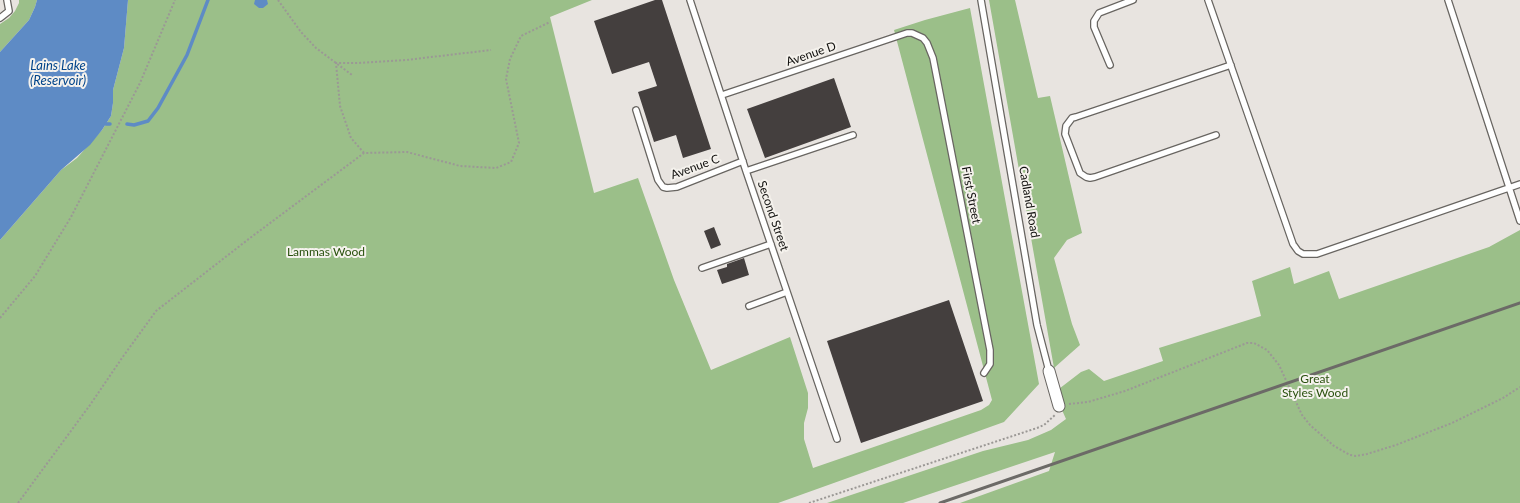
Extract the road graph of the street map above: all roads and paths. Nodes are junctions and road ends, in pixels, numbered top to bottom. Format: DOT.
graph roads {
  1 [pos="7,0"];
  2 [pos="175,0"];
  3 [pos="278,0"];
  4 [pos="690,0"];
  5 [pos="980,0"];
  6 [pos="1133,0"];
  7 [pos="1208,0"];
  8 [pos="1448,0"];
  9 [pos="0,18"];
  10 [pos="550,22"];
  11 [pos="907,33"];
  12 [pos="491,50"];
  13 [pos="336,63"];
  14 [pos="1110,65"];
  15 [pos="1231,65"];
  16 [pos="352,75"];
  17 [pos="722,96"];
  18 [pos="636,110"];
  19 [pos="853,135"];
  20 [pos="1216,135"];
  21 [pos="364,153"];
  22 [pos="743,161"];
  23 [pos="746,171"];
  24 [pos="1520,184"];
  25 [pos="1509,188"];
  26 [pos="1520,221"];
  27 [pos="771,244"];
  28 [pos="702,268"];
  29 [pos="787,292"];
  30 [pos="749,306"];
  31 [pos="0,318"];
  32 [pos="1049,371"];
  33 [pos="984,373"];
  34 [pos="1520,387"];
  35 [pos="1059,406"];
  36 [pos="837,439"];
  37 [pos="18,503"];
  38 [pos="809,503"];
  1 -- 9 [label="lane"];
  2 -- 31 [label="path"];
  3 -- 13 [label="path"];
  4 -- 17 [label="lane, Second Street"];
  5 -- 32 [label="lane, Cadland Road"];
  6 -- 14 [label="lane"];
  7 -- 15 [label="lane"];
  8 -- 25 [label="lane"];
  10 -- 21 [label="path"];
  11 -- 17 [label="lane, Avenue D"];
  11 -- 33 [label="lane, First Street"];
  12 -- 13 [label="path"];
  13 -- 16 [label="path"];
  13 -- 21 [label="path"];
  15 -- 20 [label="lane"];
  15 -- 25 [label="lane"];
  17 -- 22 [label="lane, Second Street"];
  18 -- 22 [label="lane, Avenue C"];
  19 -- 23 [label="lane"];
  21 -- 37 [label="path"];
  22 -- 23 [label="lane, Second Street"];
  23 -- 27 [label="lane, Second Street"];
  24 -- 25 [label="lane"];
  25 -- 26 [label="lane"];
  27 -- 28 [label="lane"];
  27 -- 29 [label="lane, Second Street"];
  29 -- 30 [label="lane"];
  29 -- 36 [label="lane, Second Street"];
  32 -- 35 [label="street, Cadland Road"];
  34 -- 35 [label="path"];
  35 -- 38 [label="path"];
}
